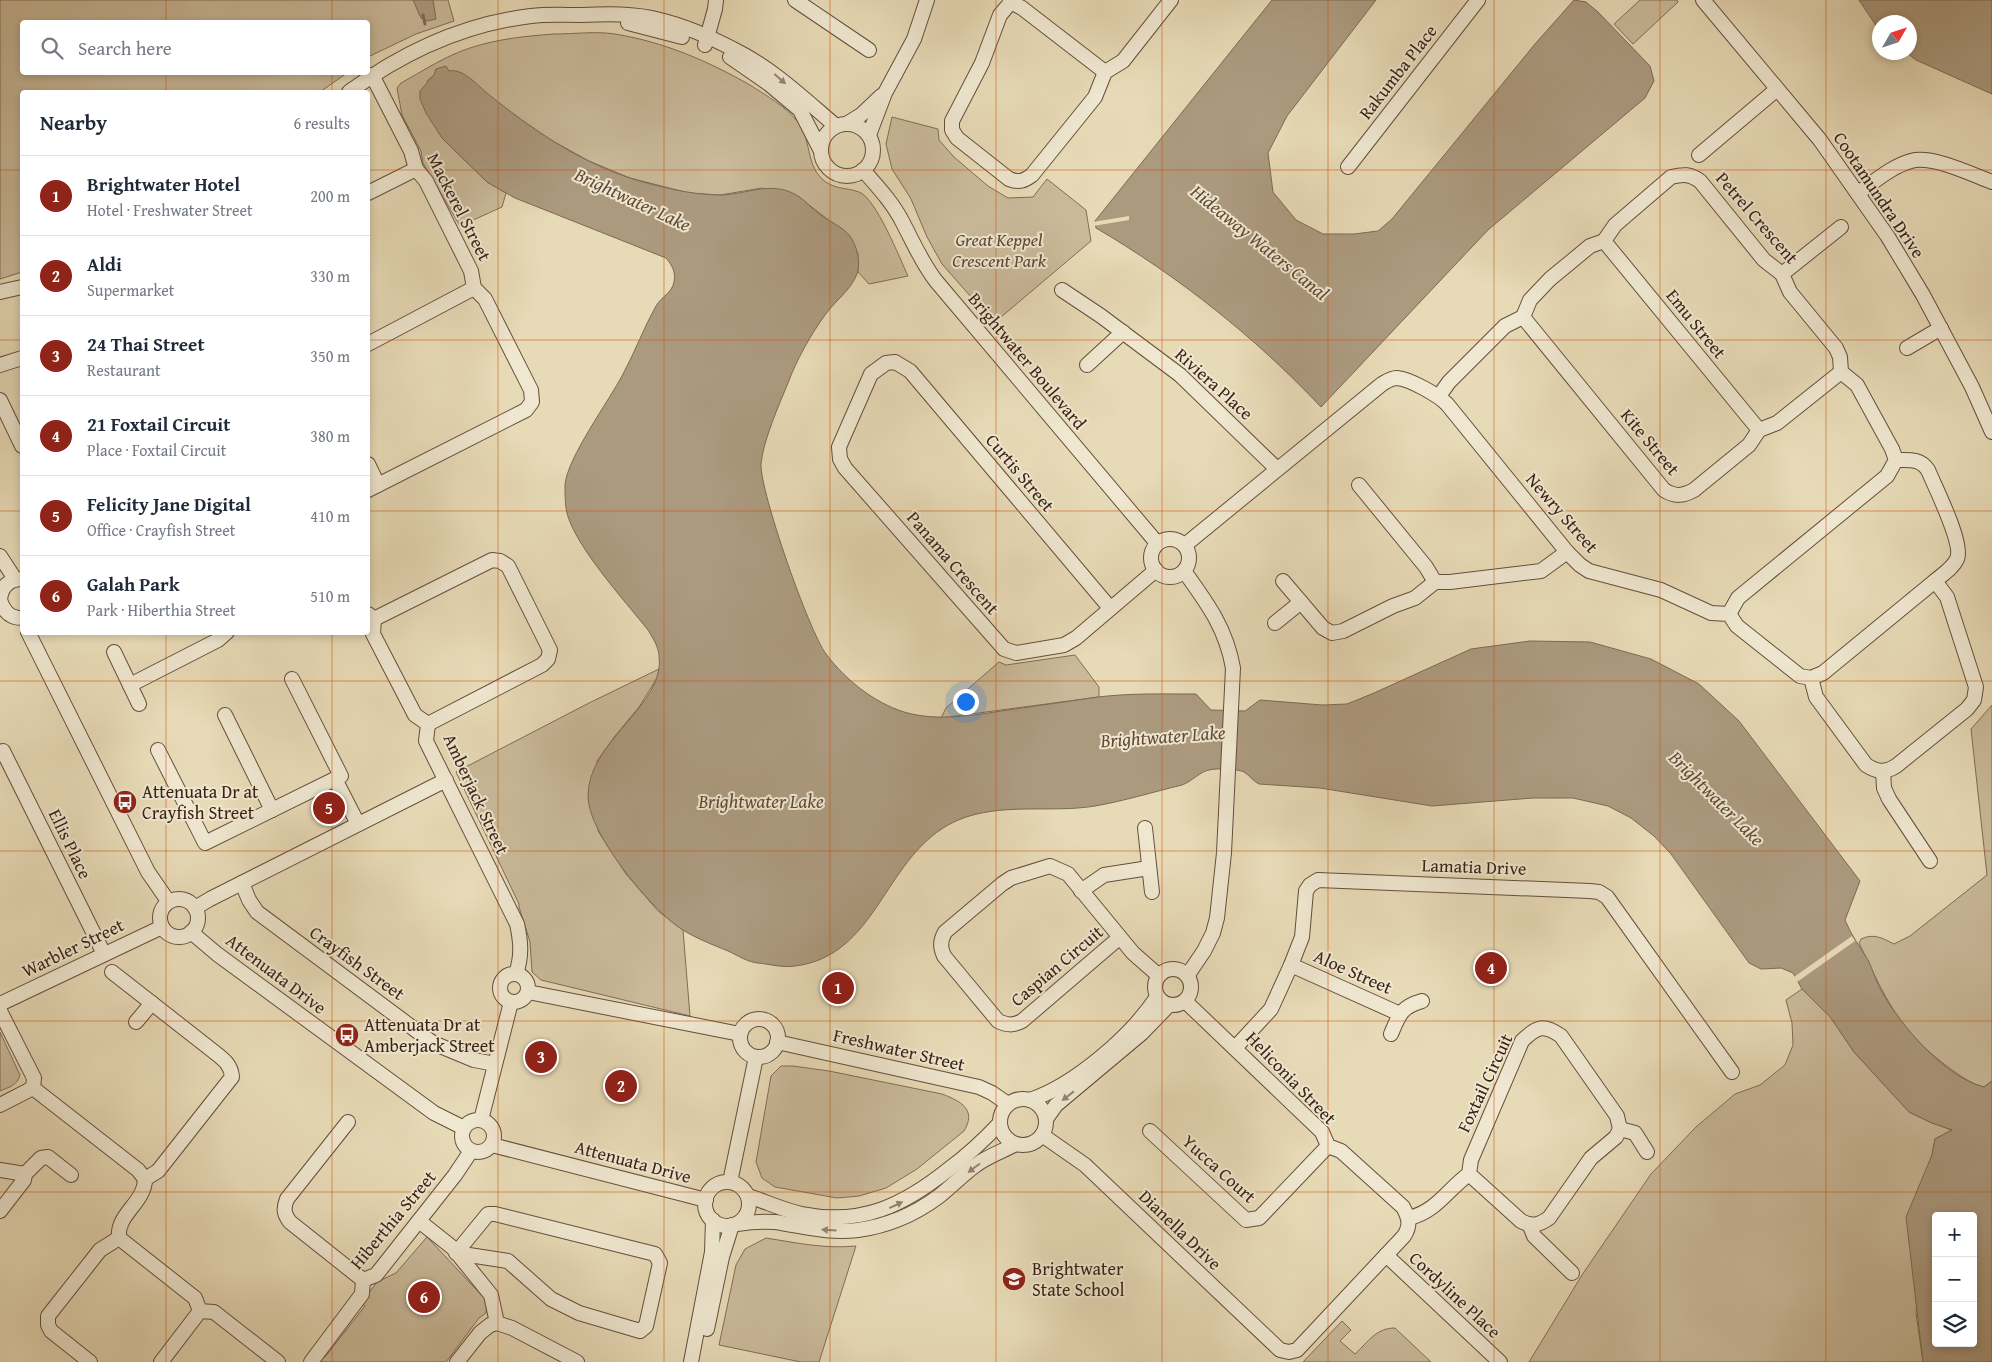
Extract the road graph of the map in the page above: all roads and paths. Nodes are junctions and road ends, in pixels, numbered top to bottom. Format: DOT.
graph roads {
  1 [pos="716,0"];
  2 [pos="795,0"];
  3 [pos="926,0"];
  4 [pos="1171,0"];
  5 [pos="1478,0"];
  6 [pos="1703,0"];
  7 [pos="1011,1"];
  8 [pos="706,41"];
  9 [pos="869,50"];
  10 [pos="1105,72"];
  11 [pos="372,75"];
  12 [pos="1777,89"];
  13 [pos="352,90"];
  14 [pos="886,93"];
  15 [pos="842,124"];
  16 [pos="869,135"];
  17 [pos="820,150"];
  18 [pos="1699,155"];
  19 [pos="1348,167"];
  20 [pos="416,169"];
  21 [pos="864,170"];
  22 [pos="1992,182"];
  23 [pos="370,192"];
  24 [pos="1858,193"];
  25 [pos="1841,227"];
  26 [pos="1604,241"];
  27 [pos="1782,274"];
  28 [pos="20,287"];
  29 [pos="474,288"];
  30 [pos="1062,290"];
  31 [pos="0,292"];
  32 [pos="1523,317"];
  33 [pos="1941,328"];
  34 [pos="1122,332"];
  35 [pos="370,343"];
  36 [pos="1907,348"];
  37 [pos="20,359"];
  38 [pos="900,364"];
  39 [pos="0,365"];
  40 [pos="1087,365"];
  41 [pos="1841,372"];
  42 [pos="1439,396"];
  43 [pos="0,400"];
  44 [pos="1758,430"];
  45 [pos="1992,432"];
  46 [pos="20,442"];
  47 [pos="1896,460"];
  48 [pos="1277,469"];
  49 [pos="370,474"];
  50 [pos="1359,485"];
  51 [pos="373,488"];
  52 [pos="1157,543"];
  53 [pos="1185,545"];
  54 [pos="1567,552"];
  55 [pos="0,556"];
  56 [pos="1156,570"];
  57 [pos="1184,571"];
  58 [pos="10,581"];
  59 [pos="1283,581"];
  60 [pos="1935,581"];
  61 [pos="1434,582"];
  62 [pos="1301,602"];
  63 [pos="1,608"];
  64 [pos="1110,608"];
  65 [pos="1729,614"];
  66 [pos="371,617"];
  67 [pos="20,619"];
  68 [pos="1275,623"];
  69 [pos="30,635"];
  70 [pos="38,635"];
  71 [pos="224,635"];
  72 [pos="114,652"];
  73 [pos="1812,678"];
  74 [pos="292,679"];
  75 [pos="54,684"];
  76 [pos="130,685"];
  77 [pos="139,704"];
  78 [pos="225,715"];
  79 [pos="428,724"];
  80 [pos="158,750"];
  81 [pos="3,751"];
  82 [pos="1883,771"];
  83 [pos="335,779"];
  84 [pos="446,780"];
  85 [pos="272,810"];
  86 [pos="358,824"];
  87 [pos="1144,828"];
  88 [pos="1930,862"];
  89 [pos="1149,868"];
  90 [pos="242,883"];
  91 [pos="1082,891"];
  92 [pos="1152,892"];
  93 [pos="168,902"];
  94 [pos="195,908"];
  95 [pos="162,927"];
  96 [pos="191,932"];
  97 [pos="1120,938"];
  98 [pos="104,954"];
  99 [pos="1291,965"];
  100 [pos="112,972"];
  101 [pos="516,974"];
  102 [pos="1158,975"];
  103 [pos="1187,976"];
  104 [pos="528,992"];
  105 [pos="1157,997"];
  106 [pos="1185,1000"];
  107 [pos="1422,1001"];
  108 [pos="511,1002"];
  109 [pos="152,1003"];
  110 [pos="0,1004"];
  111 [pos="1169,1005"];
  112 [pos="0,1011"];
  113 [pos="1400,1014"];
  114 [pos="136,1022"];
  115 [pos="740,1034"];
  116 [pos="1391,1034"];
  117 [pos="777,1042"];
  118 [pos="1235,1048"];
  119 [pos="756,1057"];
  120 [pos="495,1064"];
  121 [pos="1732,1072"];
  122 [pos="33,1088"];
  123 [pos="1030,1100"];
  124 [pos="1008,1104"];
  125 [pos="0,1105"];
  126 [pos="1046,1119"];
  127 [pos="481,1120"];
  128 [pos="348,1122"];
  129 [pos="1000,1123"];
  130 [pos="464,1128"];
  131 [pos="1620,1129"];
  132 [pos="1150,1132"];
  133 [pos="1042,1135"];
  134 [pos="1016,1144"];
  135 [pos="492,1145"];
  136 [pos="1328,1146"];
  137 [pos="471,1152"];
  138 [pos="1647,1152"];
  139 [pos="0,1170"];
  140 [pos="25,1174"];
  141 [pos="1469,1174"];
  142 [pos="71,1175"];
  143 [pos="145,1179"];
  144 [pos="730,1182"];
  145 [pos="748,1196"];
  146 [pos="706,1200"];
  147 [pos="0,1211"];
  148 [pos="1409,1218"];
  149 [pos="713,1220"];
  150 [pos="419,1221"];
  151 [pos="735,1224"];
  152 [pos="1530,1226"];
  153 [pos="119,1238"];
  154 [pos="456,1252"];
  155 [pos="1386,1256"];
  156 [pos="1572,1273"];
  157 [pos="363,1280"];
  158 [pos="200,1311"];
  159 [pos="497,1323"];
  160 [pos="90,1362"];
  161 [pos="160,1362"];
  162 [pos="278,1362"];
  163 [pos="310,1362"];
  164 [pos="458,1362"];
  165 [pos="577,1362"];
  166 [pos="691,1362"];
  167 [pos="700,1362"];
  168 [pos="1500,1362"];
  1 -- 8 [label="street"];
  2 -- 9 [label="street"];
  3 -- 14 [label="street"];
  4 -- 10 [label="street"];
  5 -- 19 [label="street, Rakumba Place"];
  6 -- 12 [label="street, Cootamundra Drive"];
  7 -- 10 [label="street"];
  7 -- 10 [label="street"];
  8 -- 11 [label="street"];
  8 -- 15 [label="street, one-way"];
  8 -- 17 [label="street"];
  11 -- 13 [label="street"];
  11 -- 20 [label="street, Mackerel Street"];
  12 -- 18 [label="street"];
  12 -- 24 [label="street, Cootamundra Drive"];
  14 -- 15 [label="street"];
  14 -- 16 [label="street"];
  15 -- 16 [label="street"];
  15 -- 17 [label="street"];
  16 -- 21 [label="street"];
  17 -- 21 [label="street"];
  20 -- 23 [label="street"];
  20 -- 29 [label="street, Mackerel Street"];
  21 -- 52 [label="street, Brightwater Boulevard"];
  22 -- 24 [label="street"];
  24 -- 33 [label="street, Cootamundra Drive"];
  25 -- 27 [label="street"];
  26 -- 27 [label="street, Petrel Crescent"];
  26 -- 32 [label="street, Petrel Crescent"];
  26 -- 44 [label="street, Emu Street"];
  27 -- 41 [label="street, Petrel Crescent"];
  28 -- 31 [label="street"];
  29 -- 35 [label="street"];
  29 -- 51 [label="street, Mackerel Street"];
  30 -- 34 [label="street, Riviera Place"];
  32 -- 42 [label="street"];
  32 -- 44 [label="street, Kite Street"];
  33 -- 36 [label="street"];
  33 -- 45 [label="street, Cootamundra Drive"];
  34 -- 40 [label="street"];
  34 -- 48 [label="street, Riviera Place"];
  37 -- 39 [label="street"];
  38 -- 64 [label="street, Curtis Street"];
  38 -- 64 [label="street, Panama Crescent"];
  41 -- 44 [label="street, Kite Street"];
  41 -- 47 [label="street"];
  42 -- 48 [label="street, Newry Street"];
  42 -- 54 [label="street, Newry Street"];
  43 -- 46 [label="street"];
  47 -- 60 [label="street"];
  47 -- 65 [label="street"];
  48 -- 53 [label="street, Newry Street"];
  49 -- 51 [label="street"];
  50 -- 61 [label="street"];
  52 -- 53 [label="street"];
  52 -- 56 [label="street"];
  53 -- 57 [label="street"];
  54 -- 61 [label="street"];
  54 -- 65 [label="street, Newry Street"];
  55 -- 58 [label="street"];
  56 -- 57 [label="street"];
  56 -- 64 [label="street, Panama Crescent"];
  57 -- 103 [label="street"];
  58 -- 63 [label="street"];
  59 -- 62 [label="street"];
  60 -- 73 [label="street"];
  60 -- 82 [label="street"];
  61 -- 62 [label="street"];
  62 -- 68 [label="street"];
  63 -- 67 [label="street"];
  65 -- 73 [label="street"];
  66 -- 79 [label="street, Amberjack Street"];
  66 -- 79 [label="street"];
  69 -- 75 [label="street"];
  70 -- 75 [label="street"];
  71 -- 76 [label="street"];
  72 -- 76 [label="street"];
  73 -- 82 [label="street"];
  74 -- 83 [label="street"];
  75 -- 93 [label="street"];
  76 -- 77 [label="street"];
  78 -- 85 [label="street"];
  79 -- 84 [label="street, Amberjack Street"];
  80 -- 85 [label="street"];
  81 -- 98 [label="street, Ellis Place"];
  82 -- 88 [label="street"];
  83 -- 85 [label="street"];
  83 -- 86 [label="street"];
  84 -- 86 [label="street"];
  84 -- 101 [label="street, Amberjack Street"];
  86 -- 90 [label="street"];
  87 -- 89 [label="street"];
  89 -- 91 [label="street"];
  89 -- 92 [label="street"];
  90 -- 94 [label="street"];
  90 -- 120 [label="street, Crayfish Street"];
  91 -- 97 [label="street, Caspian Circuit"];
  91 -- 97 [label="street, Caspian Circuit"];
  93 -- 94 [label="street"];
  93 -- 95 [label="street"];
  94 -- 96 [label="street"];
  95 -- 96 [label="street"];
  95 -- 98 [label="street, Warbler Street"];
  96 -- 130 [label="street, Attenuata Drive"];
  97 -- 102 [label="street, Caspian Circuit"];
  98 -- 110 [label="street, Warbler Street"];
  99 -- 113 [label="street, Aloe Street"];
  99 -- 118 [label="street, Lamatia Drive"];
  99 -- 121 [label="street, Lamatia Drive"];
  100 -- 109 [label="street"];
  101 -- 104 [label="street"];
  101 -- 108 [label="street"];
  102 -- 103 [label="street"];
  102 -- 105 [label="street"];
  103 -- 106 [label="street"];
  104 -- 108 [label="street"];
  104 -- 115 [label="street"];
  105 -- 111 [label="street"];
  105 -- 123 [label="street"];
  106 -- 111 [label="street"];
  106 -- 118 [label="street, Heliconia Street"];
  107 -- 113 [label="street"];
  108 -- 120 [label="street"];
  109 -- 114 [label="street"];
  109 -- 143 [label="street"];
  111 -- 126 [label="street, one-way"];
  112 -- 122 [label="street"];
  113 -- 116 [label="street"];
  115 -- 117 [label="street"];
  115 -- 119 [label="street"];
  117 -- 119 [label="street"];
  117 -- 124 [label="street, Freshwater Street"];
  118 -- 136 [label="street, Heliconia Street"];
  119 -- 144 [label="street"];
  120 -- 127 [label="street"];
  122 -- 125 [label="street"];
  122 -- 143 [label="street"];
  123 -- 124 [label="street"];
  123 -- 126 [label="street"];
  124 -- 129 [label="street"];
  126 -- 133 [label="street"];
  127 -- 130 [label="street"];
  127 -- 135 [label="street"];
  128 -- 157 [label="street"];
  129 -- 134 [label="street"];
  145 -- 129 [label="street, one-way"];
  130 -- 137 [label="street"];
  131 -- 138 [label="street"];
  131 -- 141 [label="street, Foxtail Circuit"];
  131 -- 152 [label="street"];
  132 -- 136 [label="street, Yucca Court"];
  133 -- 134 [label="street"];
  133 -- 155 [label="street, Dianella Drive"];
  134 -- 151 [label="street, one-way"];
  135 -- 137 [label="street"];
  135 -- 146 [label="street, Attenuata Drive"];
  136 -- 148 [label="street, Heliconia Street"];
  137 -- 150 [label="street, Hiberthia Street"];
  139 -- 140 [label="street"];
  140 -- 142 [label="street"];
  140 -- 147 [label="street"];
  141 -- 148 [label="street"];
  141 -- 152 [label="street"];
  143 -- 153 [label="street"];
  144 -- 145 [label="street"];
  144 -- 146 [label="street"];
  145 -- 151 [label="street"];
  146 -- 149 [label="street"];
  148 -- 155 [label="street"];
  149 -- 151 [label="street"];
  149 -- 166 [label="street"];
  150 -- 154 [label="street"];
  150 -- 157 [label="street, Hiberthia Street"];
  151 -- 167 [label="street"];
  152 -- 156 [label="street"];
  153 -- 158 [label="street"];
  153 -- 160 [label="street"];
  154 -- 154 [label="street"];
  154 -- 159 [label="street"];
  155 -- 168 [label="street, Cordyline Place"];
  157 -- 163 [label="street, Hiberthia Street"];
  158 -- 161 [label="street"];
  158 -- 162 [label="street"];
  159 -- 164 [label="street"];
  159 -- 165 [label="street"];
}
